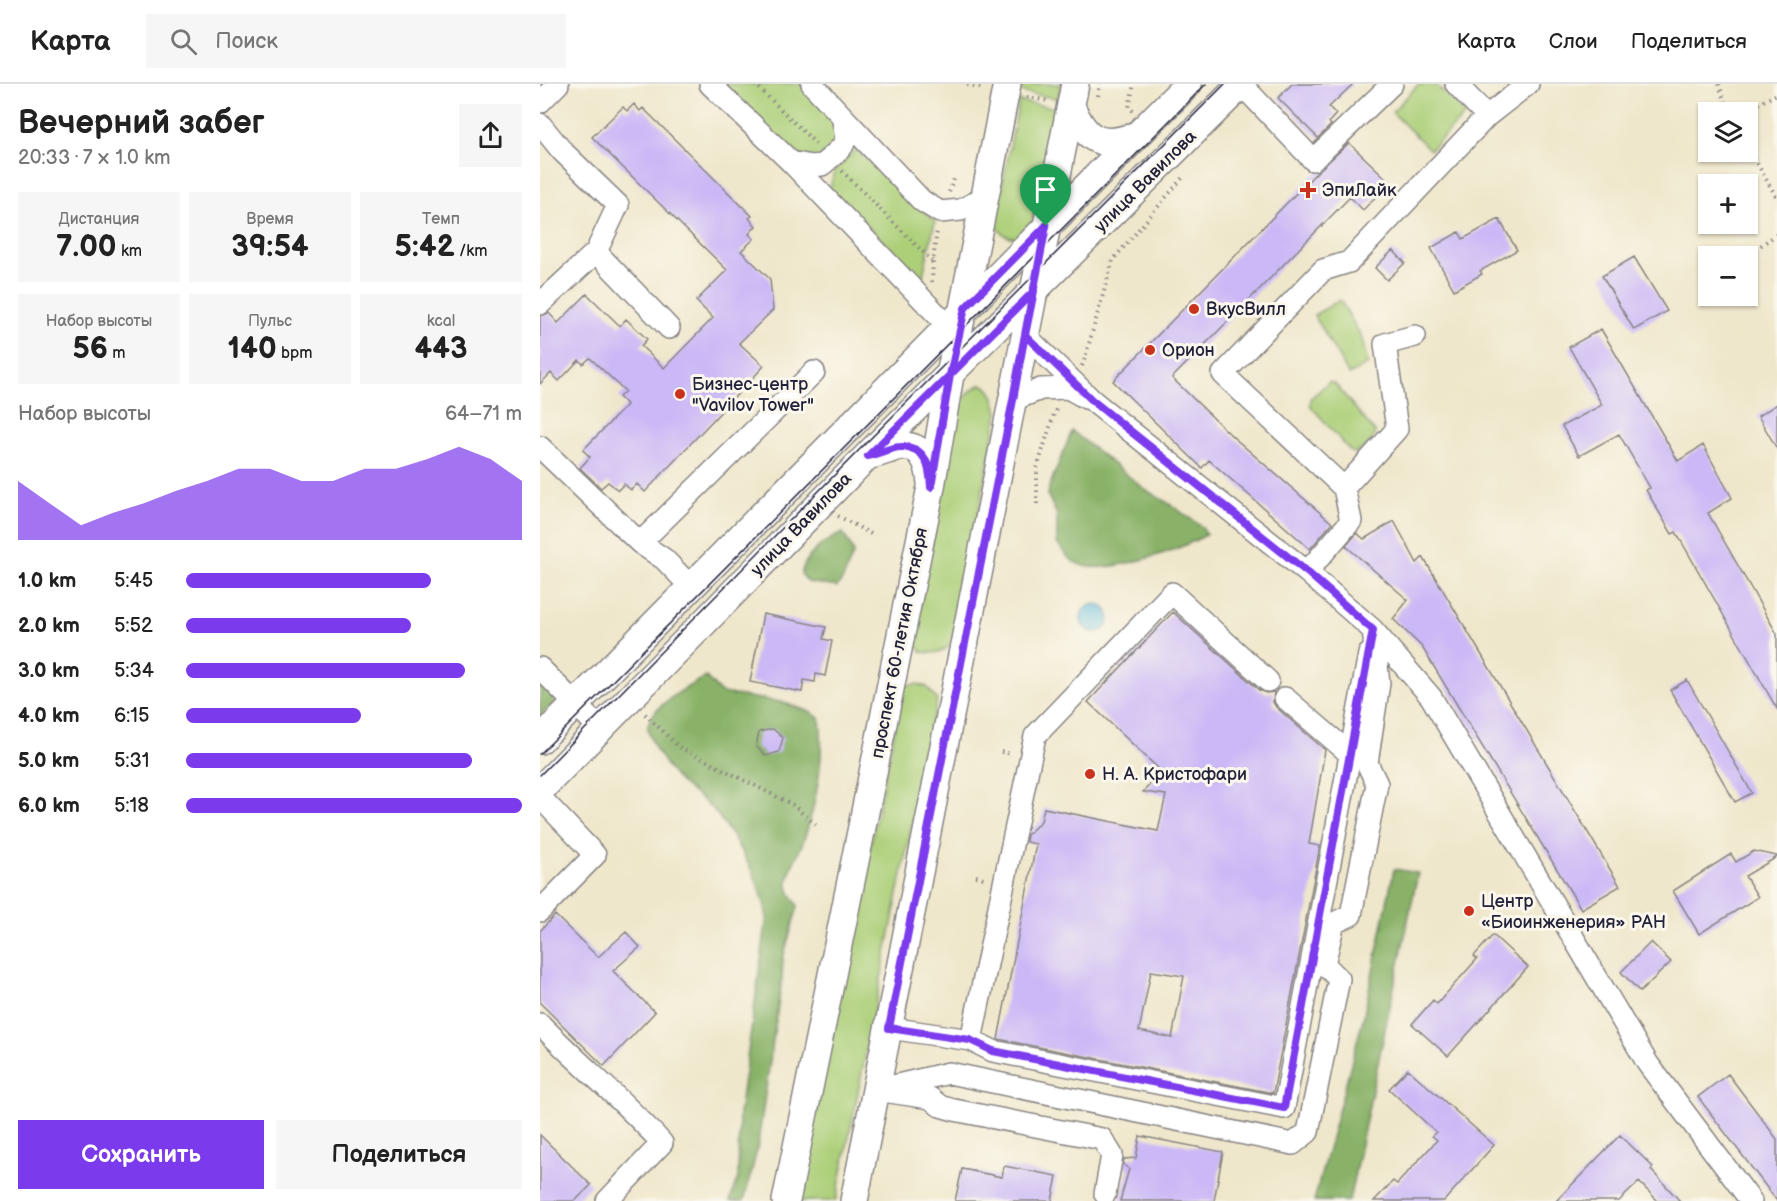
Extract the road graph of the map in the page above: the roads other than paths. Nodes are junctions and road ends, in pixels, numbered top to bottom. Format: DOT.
graph roads {
  1 [pos="558,84"];
  2 [pos="710,84"];
  3 [pos="813,84"];
  4 [pos="1188,84"];
  5 [pos="1242,84"];
  6 [pos="1392,84"];
  7 [pos="1456,84"];
  8 [pos="1528,84"];
  9 [pos="1005,90"];
  10 [pos="1068,98"];
  11 [pos="540,102"];
  12 [pos="842,116"];
  13 [pos="1487,116"];
  14 [pos="540,124"];
  15 [pos="1138,126"];
  16 [pos="868,143"];
  17 [pos="791,162"];
  18 [pos="819,192"];
  19 [pos="985,197"];
  20 [pos="1046,226"];
  21 [pos="596,252"];
  22 [pos="1034,291"];
  23 [pos="540,304"];
  24 [pos="956,317"];
  25 [pos="669,328"];
  26 [pos="1025,335"];
  27 [pos="1415,336"];
  28 [pos="814,372"];
  29 [pos="950,375"];
  30 [pos="1070,385"];
  31 [pos="1013,400"];
  32 [pos="540,447"];
  33 [pos="868,456"];
  34 [pos="931,487"];
  35 [pos="1344,488"];
  36 [pos="640,543"];
  37 [pos="1307,572"];
  38 [pos="691,587"];
  39 [pos="1373,630"];
  40 [pos="540,668"];
  41 [pos="1268,681"];
  42 [pos="1286,698"];
  43 [pos="575,704"];
  44 [pos="600,729"];
  45 [pos="540,740"];
  46 [pos="1350,754"];
  47 [pos="540,790"];
  48 [pos="540,797"];
  49 [pos="540,911"];
  50 [pos="540,1024"];
  51 [pos="889,1028"];
  52 [pos="970,1040"];
  53 [pos="876,1090"];
  54 [pos="1105,1194"];
  55 [pos="607,1201"];
  56 [pos="786,1201"];
  57 [pos="854,1201"];
  58 [pos="1751,1201"];
  1 -- 11 [label="street"];
  2 -- 17 [label="street"];
  3 -- 12 [label="street"];
  4 -- 15 [label="main road, улица Вавилова"];
  5 -- 6 [label="street"];
  5 -- 22 [label="main road, улица Вавилова"];
  7 -- 13 [label="street"];
  8 -- 13 [label="street"];
  9 -- 19 [label="main road, проспект 60-летия Октября"];
  10 -- 15 [label="main road"];
  10 -- 20 [label="main road"];
  12 -- 16 [label="street"];
  12 -- 17 [label="street"];
  13 -- 35 [label="street"];
  14 -- 21 [label="street"];
  15 -- 20 [label="main road, улица Вавилова"];
  16 -- 18 [label="street"];
  16 -- 19 [label="street"];
  17 -- 18 [label="street"];
  18 -- 24 [label="street"];
  19 -- 24 [label="main road, проспект 60-летия Октября"];
  20 -- 22 [label="main road"];
  20 -- 24 [label="main road, улица Вавилова"];
  21 -- 23 [label="street"];
  21 -- 25 [label="street"];
  22 -- 26 [label="main road"];
  22 -- 29 [label="main road, улица Вавилова"];
  24 -- 29 [label="main road, проспект 60-летия Октября"];
  24 -- 38 [label="main road, улица Вавилова"];
  26 -- 30 [label="street"];
  26 -- 31 [label="main road"];
  27 -- 35 [label="street"];
  28 -- 36 [label="street"];
  29 -- 33 [label="main road, улица Вавилова"];
  29 -- 34 [label="main road, проспект 60-летия Октября"];
  30 -- 31 [label="street"];
  30 -- 37 [label="street"];
  31 -- 51 [label="main road"];
  32 -- 36 [label="street"];
  33 -- 34 [label="main road"];
  33 -- 44 [label="main road, улица Вавилова"];
  34 -- 56 [label="main road, проспект 60-летия Октября"];
  35 -- 37 [label="street"];
  36 -- 38 [label="street"];
  37 -- 39 [label="street"];
  38 -- 43 [label="main road, улица Вавилова"];
  39 -- 46 [label="street"];
  39 -- 53 [label="street"];
  39 -- 58 [label="street"];
  40 -- 43 [label="street"];
  41 -- 52 [label="street"];
  42 -- 46 [label="street"];
  43 -- 44 [label="street"];
  43 -- 45 [label="main road, улица Вавилова"];
  44 -- 47 [label="main road, улица Вавилова"];
  46 -- 52 [label="street"];
  48 -- 49 [label="street"];
  50 -- 55 [label="street"];
  51 -- 52 [label="street"];
  51 -- 53 [label="main road"];
  53 -- 54 [label="street"];
  53 -- 57 [label="main road"];
}
